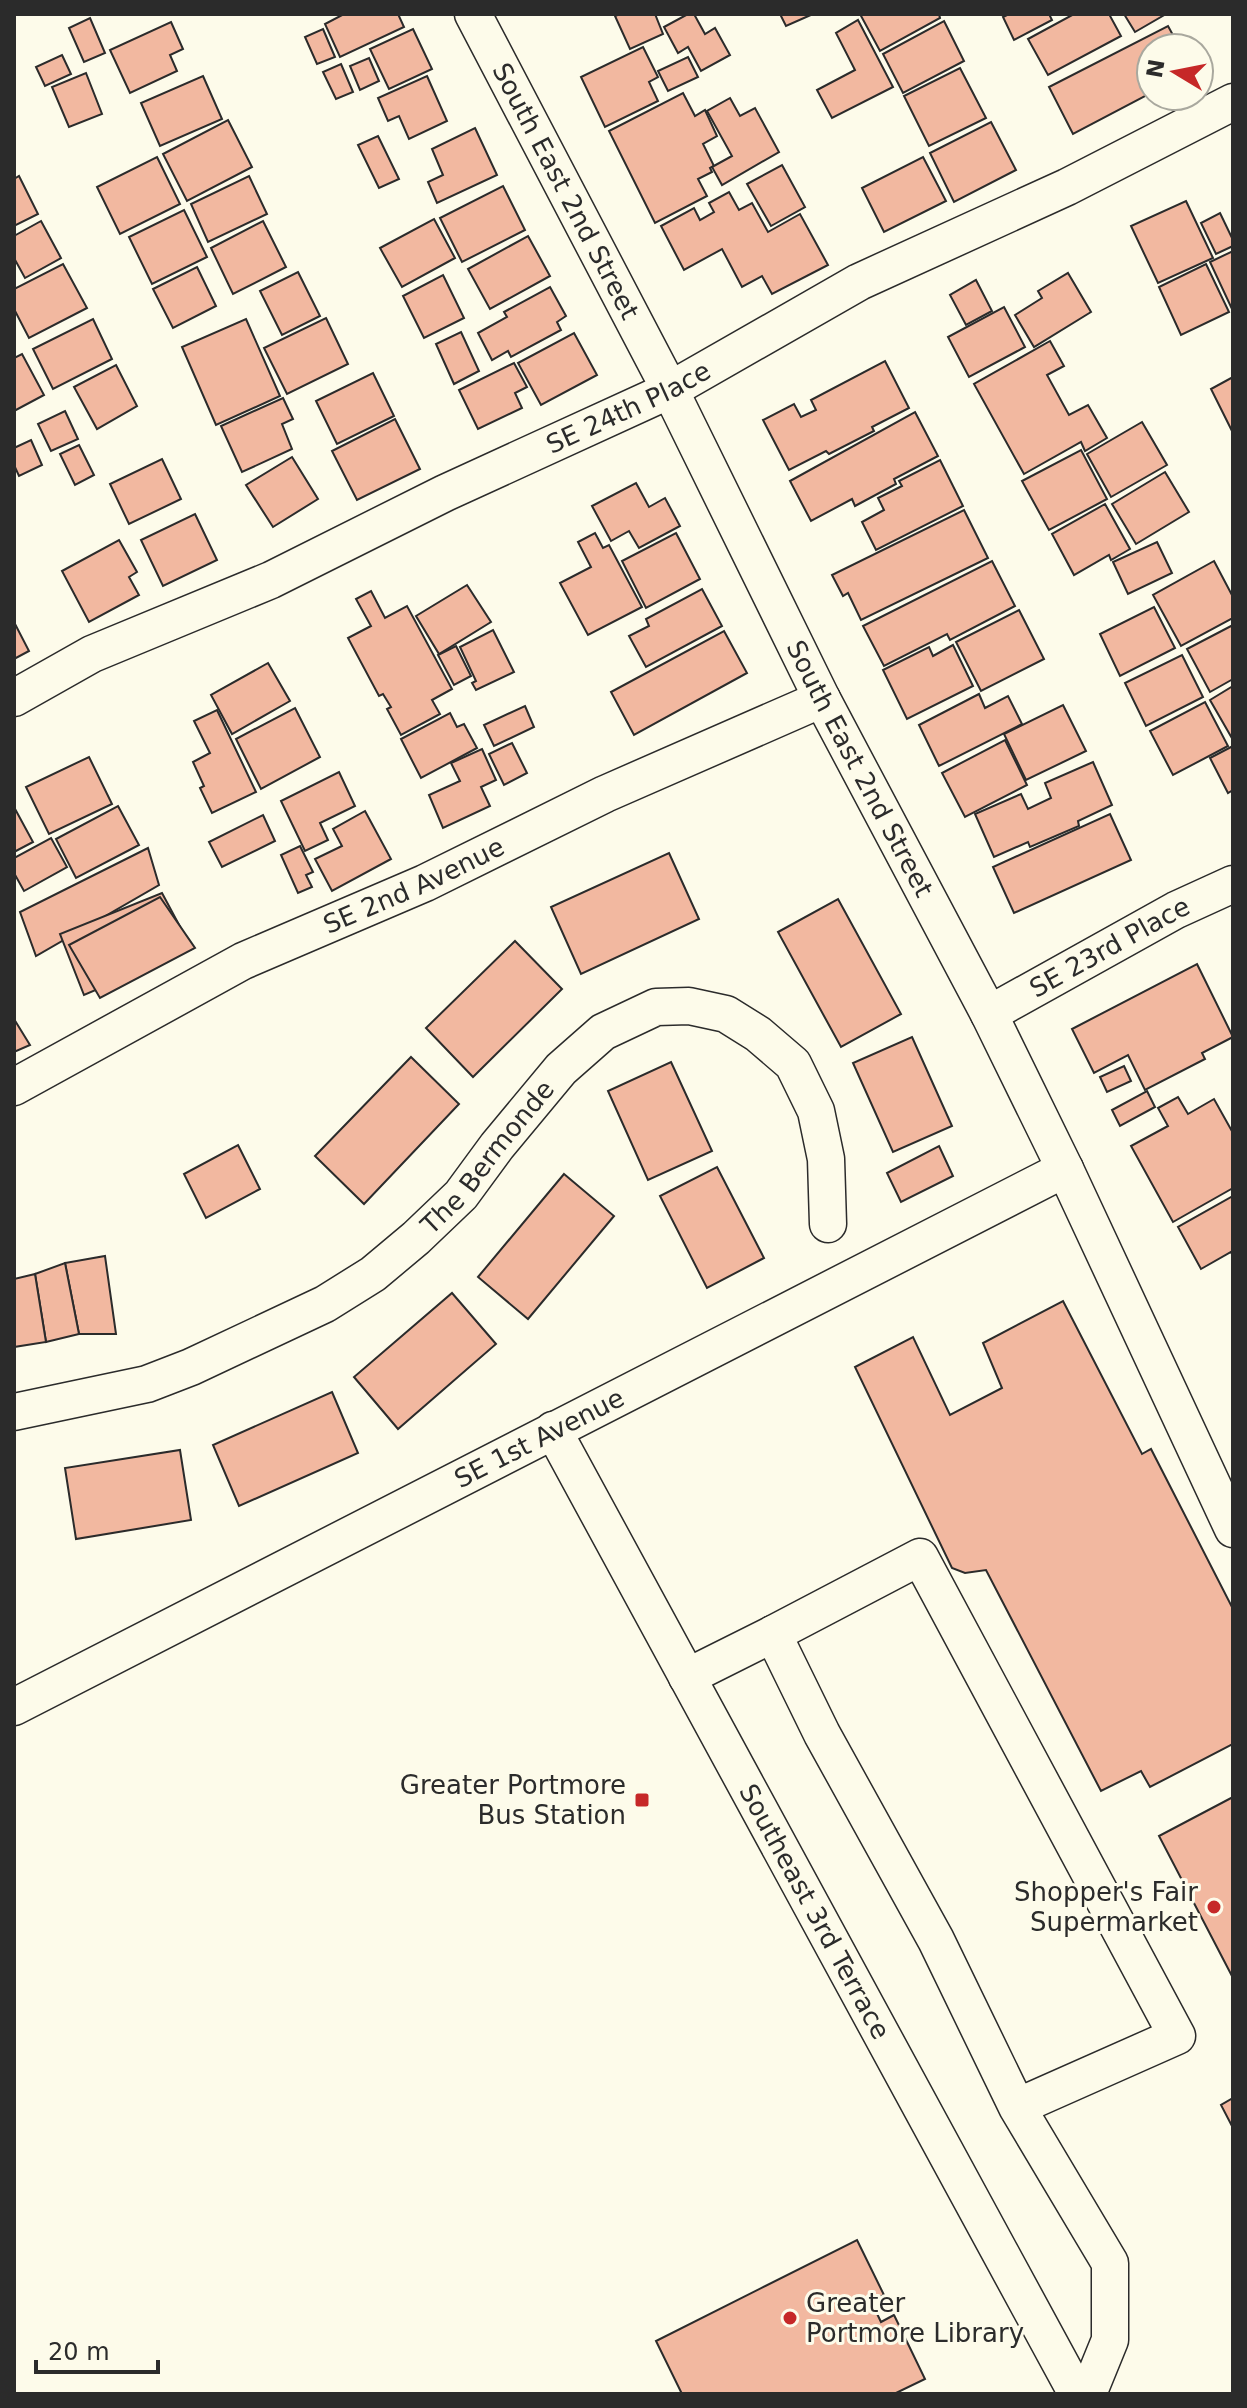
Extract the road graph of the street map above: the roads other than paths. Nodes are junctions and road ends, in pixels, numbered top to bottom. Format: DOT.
graph roads {
  1 [pos="473,14"];
  2 [pos="1233,102"];
  3 [pos="670,390"];
  4 [pos="14,698"];
  5 [pos="822,699"];
  6 [pos="1233,884"];
  7 [pos="989,1014"];
  8 [pos="14,1087"];
  9 [pos="1065,1169"];
  10 [pos="828,1224"];
  11 [pos="14,1412"];
  12 [pos="553,1430"];
  13 [pos="1233,1529"];
  14 [pos="773,1634"];
  15 [pos="687,1677"];
  16 [pos="14,1707"];
  17 [pos="1017,2107"];
  18 [pos="1077,2394"];
  19 [pos="1088,2394"];
  1 -- 3 [label="street, South East 2nd Street"];
  2 -- 3 [label="street, SE 24th Place"];
  3 -- 4 [label="street, SE 24th Place"];
  3 -- 5 [label="street, South East 2nd Street"];
  5 -- 7 [label="street, South East 2nd Street"];
  5 -- 8 [label="street, SE 2nd Avenue"];
  6 -- 7 [label="street, SE 23rd Place"];
  7 -- 9 [label="street, South East 2nd Street"];
  9 -- 12 [label="street, SE 1st Avenue"];
  9 -- 13 [label="street, South East 2nd Street"];
  10 -- 11 [label="street, The Bermonde"];
  12 -- 15 [label="street, Southeast 3rd Terrace"];
  12 -- 16 [label="street, SE 1st Avenue"];
  14 -- 15 [label="street"];
  14 -- 17 [label="street"];
  14 -- 17 [label="street"];
  15 -- 18 [label="street, Southeast 3rd Terrace"];
  17 -- 19 [label="street"];
}
